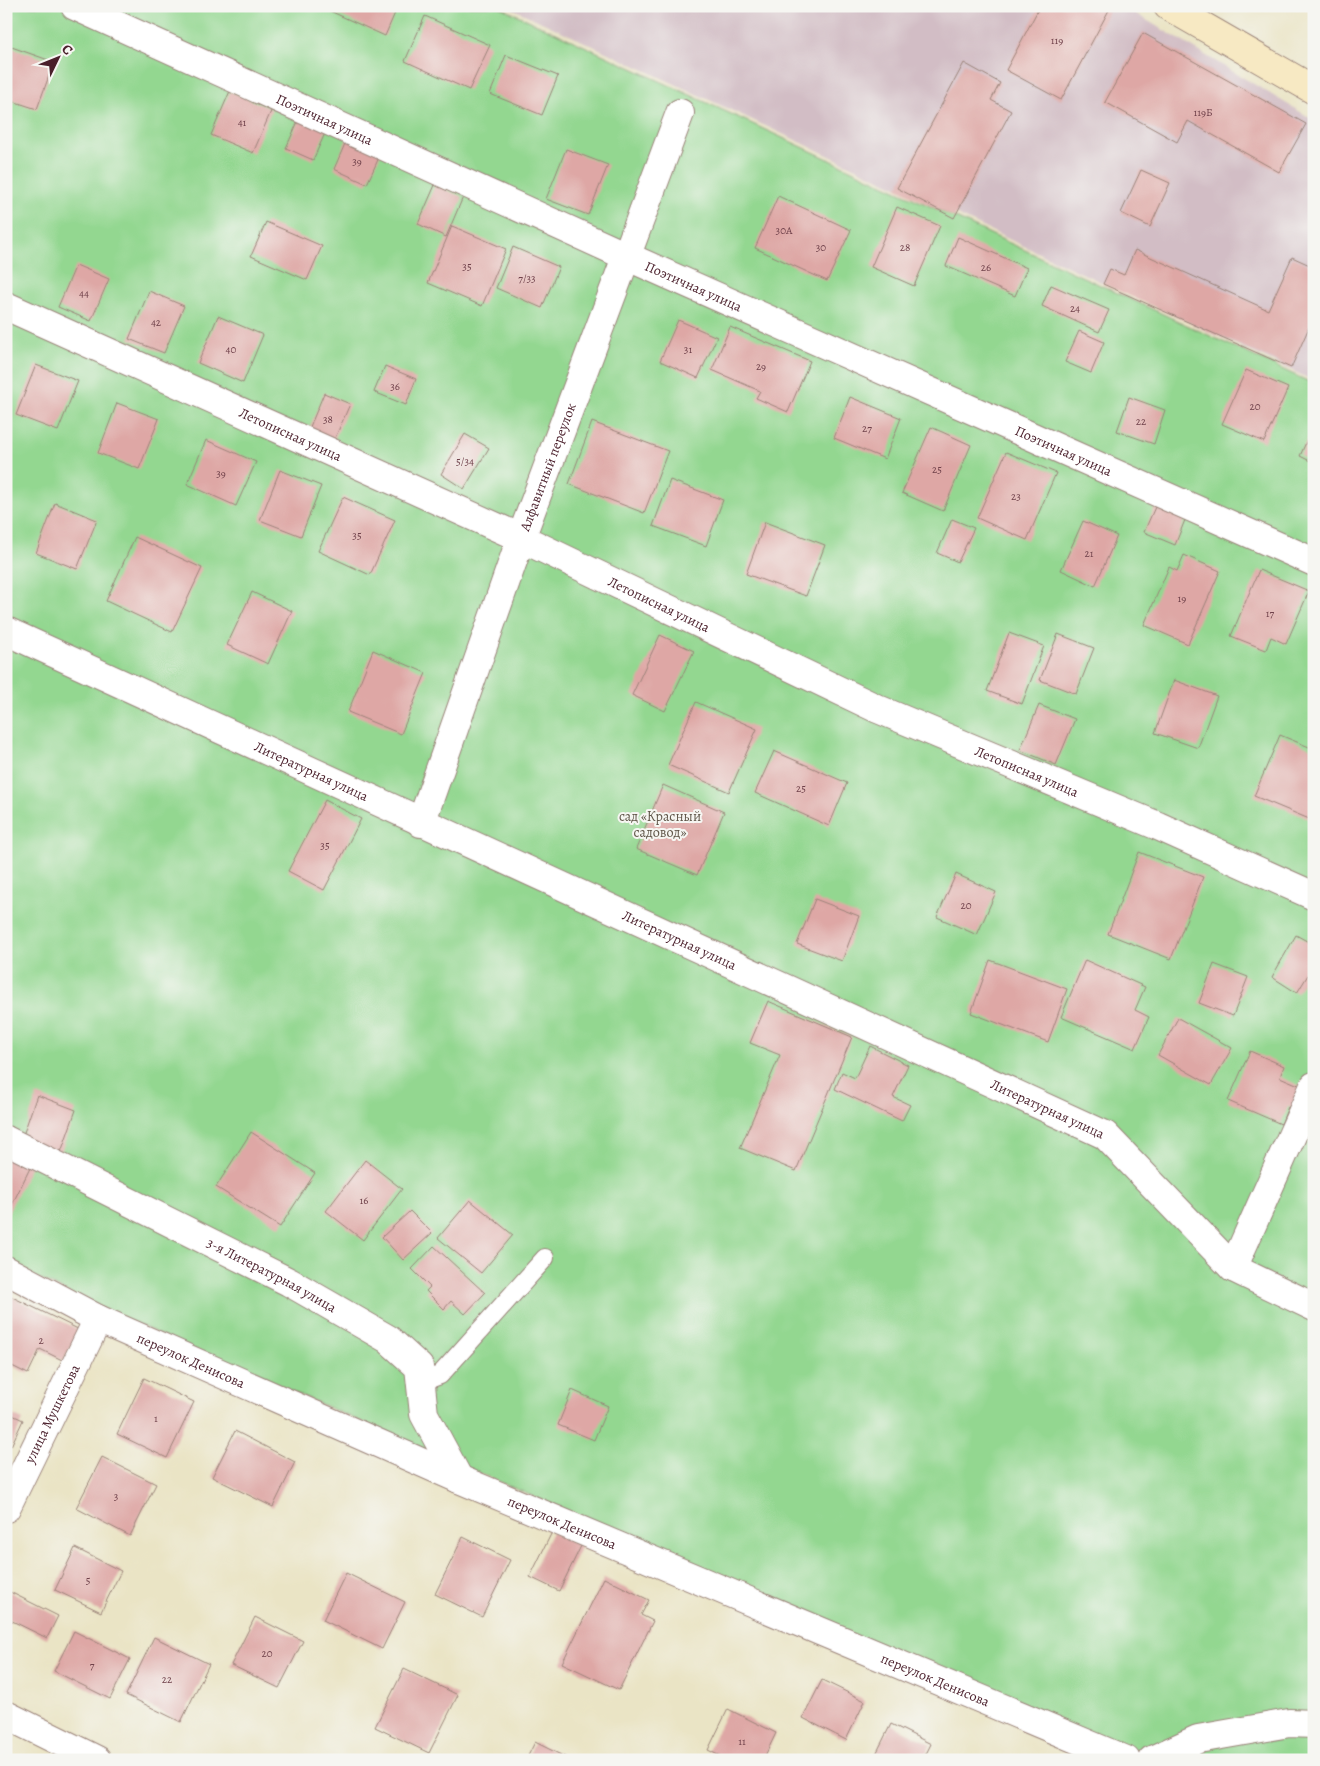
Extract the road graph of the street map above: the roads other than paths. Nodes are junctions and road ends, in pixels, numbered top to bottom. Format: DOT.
graph roads {
  1 [pos="75,6"];
  2 [pos="1168,6"];
  3 [pos="1314,90"];
  4 [pos="680,113"];
  5 [pos="626,256"];
  6 [pos="6,306"];
  7 [pos="521,538"];
  8 [pos="1314,562"];
  9 [pos="6,631"];
  10 [pos="421,823"];
  11 [pos="1314,896"];
  12 [pos="1314,1086"];
  13 [pos="6,1140"];
  14 [pos="546,1258"];
  15 [pos="1233,1268"];
  16 [pos="6,1270"];
  17 [pos="1314,1307"];
  18 [pos="98,1319"];
  19 [pos="421,1382"];
  20 [pos="459,1479"];
  21 [pos="6,1508"];
  22 [pos="6,1715"];
  23 [pos="1314,1724"];
  24 [pos="97,1760"];
  25 [pos="1126,1760"];
  26 [pos="1152,1760"];
  1 -- 5 [label="street, Поэтичная улица"];
  2 -- 3 [label="street"];
  4 -- 5 [label="street, Алфавитный переулок"];
  5 -- 7 [label="street, Алфавитный переулок"];
  5 -- 8 [label="street, Поэтичная улица"];
  6 -- 7 [label="street, Летописная улица"];
  7 -- 10 [label="street, Алфавитный переулок"];
  7 -- 11 [label="street, Летописная улица"];
  9 -- 10 [label="street, Литературная улица"];
  10 -- 15 [label="street, Литературная улица"];
  12 -- 15 [label="street"];
  13 -- 19 [label="street, 3-я Литературная улица"];
  14 -- 19 [label="lane"];
  15 -- 17 [label="street, Литературная улица"];
  16 -- 18 [label="street, переулок Денисова"];
  18 -- 20 [label="street, переулок Денисова"];
  18 -- 21 [label="street, улица Мушкетова"];
  19 -- 20 [label="street, 3-я Литературная улица"];
  20 -- 25 [label="street, переулок Денисова"];
  22 -- 24 [label="street"];
  23 -- 26 [label="street"];
}
